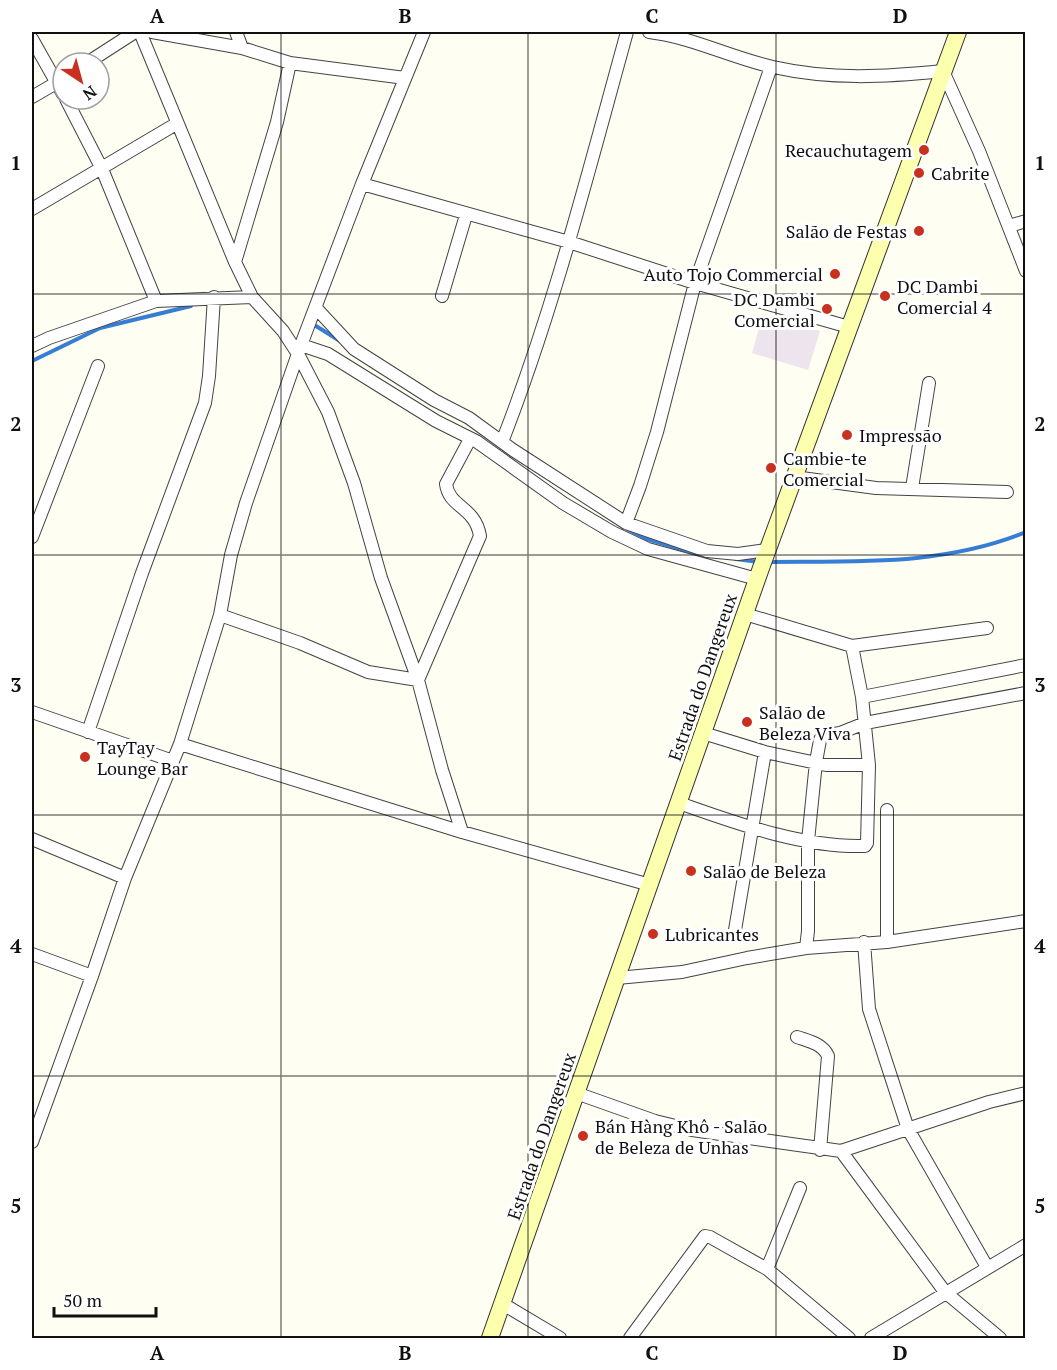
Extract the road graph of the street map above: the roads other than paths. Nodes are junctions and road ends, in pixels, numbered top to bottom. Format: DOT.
graph roads {
  1 [pos="135,32"];
  2 [pos="140,32"];
  3 [pos="152,32"];
  4 [pos="236,32"];
  5 [pos="424,32"];
  6 [pos="627,32"];
  7 [pos="649,32"];
  8 [pos="654,32"];
  9 [pos="958,32"];
  10 [pos="32,39"];
  11 [pos="242,48"];
  12 [pos="106,51"];
  13 [pos="290,63"];
  14 [pos="771,67"];
  15 [pos="51,69"];
  16 [pos="943,70"];
  17 [pos="405,78"];
  18 [pos="51,89"];
  19 [pos="32,97"];
  20 [pos="72,111"];
  21 [pos="176,124"];
  22 [pos="102,169"];
  23 [pos="362,184"];
  24 [pos="32,209"];
  25 [pos="466,215"];
  26 [pos="1026,221"];
  27 [pos="1009,226"];
  28 [pos="569,242"];
  29 [pos="235,262"];
  30 [pos="1026,271"];
  31 [pos="695,283"];
  32 [pos="442,296"];
  33 [pos="214,297"];
  34 [pos="252,297"];
  35 [pos="156,301"];
  36 [pos="315,308"];
  37 [pos="849,327"];
  38 [pos="32,346"];
  39 [pos="300,350"];
  40 [pos="98,366"];
  41 [pos="929,383"];
  42 [pos="472,440"];
  43 [pos="502,442"];
  44 [pos="794,477"];
  45 [pos="912,489"];
  46 [pos="1007,492"];
  47 [pos="626,523"];
  48 [pos="32,537"];
  49 [pos="763,563"];
  50 [pos="745,614"];
  51 [pos="220,615"];
  52 [pos="987,627"];
  53 [pos="852,646"];
  54 [pos="1026,664"];
  55 [pos="418,680"];
  56 [pos="1026,693"];
  57 [pos="862,697"];
  58 [pos="32,712"];
  59 [pos="865,723"];
  60 [pos="88,732"];
  61 [pos="703,733"];
  62 [pos="180,744"];
  63 [pos="765,752"];
  64 [pos="173,761"];
  65 [pos="816,762"];
  66 [pos="869,765"];
  67 [pos="679,802"];
  68 [pos="887,810"];
  69 [pos="752,828"];
  70 [pos="462,832"];
  71 [pos="32,839"];
  72 [pos="808,841"];
  73 [pos="125,878"];
  74 [pos="650,885"];
  75 [pos="1026,921"];
  76 [pos="734,936"];
  77 [pos="864,942"];
  78 [pos="887,942"];
  79 [pos="806,948"];
  80 [pos="32,954"];
  81 [pos="92,976"];
  82 [pos="617,978"];
  83 [pos="797,1037"];
  84 [pos="576,1093"];
  85 [pos="1026,1094"];
  86 [pos="908,1130"];
  87 [pos="32,1142"];
  88 [pos="820,1150"];
  89 [pos="841,1151"];
  90 [pos="800,1188"];
  91 [pos="1026,1245"];
  92 [pos="987,1267"];
  93 [pos="767,1269"];
  94 [pos="945,1292"];
  95 [pos="503,1304"];
  96 [pos="490,1338"];
  97 [pos="560,1338"];
  98 [pos="630,1338"];
  99 [pos="849,1338"];
  100 [pos="871,1338"];
  101 [pos="1000,1338"];
  1 -- 12 [label="street"];
  2 -- 21 [label="street"];
  3 -- 11 [label="street"];
  4 -- 11 [label="street"];
  5 -- 17 [label="street"];
  6 -- 28 [label="street"];
  7 -- 8 [label="street"];
  8 -- 14 [label="street"];
  9 -- 16 [label="main road, Estrada do Dangereux"];
  10 -- 15 [label="street"];
  11 -- 13 [label="street"];
  13 -- 17 [label="street"];
  13 -- 29 [label="street"];
  14 -- 16 [label="street"];
  14 -- 31 [label="street"];
  16 -- 27 [label="street"];
  16 -- 37 [label="main road, Estrada do Dangereux"];
  17 -- 23 [label="street"];
  18 -- 19 [label="street"];
  20 -- 22 [label="street"];
  21 -- 22 [label="street"];
  21 -- 29 [label="street"];
  22 -- 24 [label="street"];
  22 -- 35 [label="street"];
  23 -- 25 [label="street"];
  23 -- 36 [label="street"];
  25 -- 28 [label="street"];
  25 -- 32 [label="street"];
  26 -- 27 [label="street"];
  27 -- 30 [label="street"];
  28 -- 31 [label="street"];
  28 -- 43 [label="street"];
  29 -- 34 [label="street"];
  31 -- 37 [label="street"];
  31 -- 47 [label="street"];
  33 -- 34 [label="street"];
  33 -- 35 [label="street"];
  33 -- 60 [label="street"];
  34 -- 39 [label="street"];
  35 -- 38 [label="street"];
  36 -- 39 [label="street"];
  36 -- 43 [label="street"];
  37 -- 44 [label="main road, Estrada do Dangereux"];
  39 -- 42 [label="street"];
  39 -- 51 [label="street"];
  39 -- 55 [label="street"];
  40 -- 48 [label="street"];
  41 -- 45 [label="street"];
  42 -- 49 [label="street"];
  42 -- 55 [label="street"];
  43 -- 47 [label="street"];
  44 -- 45 [label="street"];
  44 -- 49 [label="main road, Estrada do Dangereux"];
  45 -- 46 [label="street"];
  47 -- 49 [label="street"];
  49 -- 50 [label="main road, Estrada do Dangereux"];
  50 -- 53 [label="street"];
  50 -- 61 [label="main road, Estrada do Dangereux"];
  51 -- 55 [label="street"];
  51 -- 62 [label="street"];
  52 -- 53 [label="street"];
  53 -- 57 [label="street"];
  54 -- 57 [label="street"];
  55 -- 70 [label="street"];
  56 -- 59 [label="street"];
  57 -- 59 [label="street"];
  58 -- 60 [label="street"];
  59 -- 65 [label="street"];
  59 -- 66 [label="street"];
  60 -- 64 [label="street"];
  61 -- 63 [label="street"];
  61 -- 67 [label="main road, Estrada do Dangereux"];
  62 -- 64 [label="street"];
  62 -- 70 [label="street"];
  63 -- 65 [label="street"];
  63 -- 69 [label="street"];
  64 -- 73 [label="street"];
  65 -- 66 [label="street"];
  65 -- 72 [label="street"];
  66 -- 72 [label="street"];
  67 -- 69 [label="street"];
  67 -- 74 [label="main road, Estrada do Dangereux"];
  68 -- 78 [label="street"];
  69 -- 72 [label="street"];
  69 -- 76 [label="street"];
  70 -- 74 [label="street"];
  71 -- 73 [label="street"];
  72 -- 79 [label="street"];
  73 -- 81 [label="street"];
  74 -- 82 [label="main road, Estrada do Dangereux"];
  75 -- 78 [label="street"];
  77 -- 78 [label="street"];
  77 -- 79 [label="street"];
  77 -- 86 [label="street"];
  79 -- 82 [label="street"];
  80 -- 81 [label="street"];
  81 -- 87 [label="street"];
  82 -- 84 [label="main road, Estrada do Dangereux"];
  83 -- 88 [label="street"];
  84 -- 88 [label="street"];
  84 -- 95 [label="main road, Estrada do Dangereux"];
  85 -- 86 [label="street"];
  86 -- 89 [label="street"];
  86 -- 92 [label="street"];
  88 -- 89 [label="street"];
  89 -- 94 [label="street"];
  90 -- 93 [label="street"];
  91 -- 92 [label="street"];
  92 -- 94 [label="street"];
  93 -- 98 [label="street"];
  93 -- 99 [label="street"];
  94 -- 100 [label="street"];
  94 -- 101 [label="street"];
  95 -- 96 [label="main road, Estrada do Dangereux"];
  95 -- 97 [label="street"];
}
